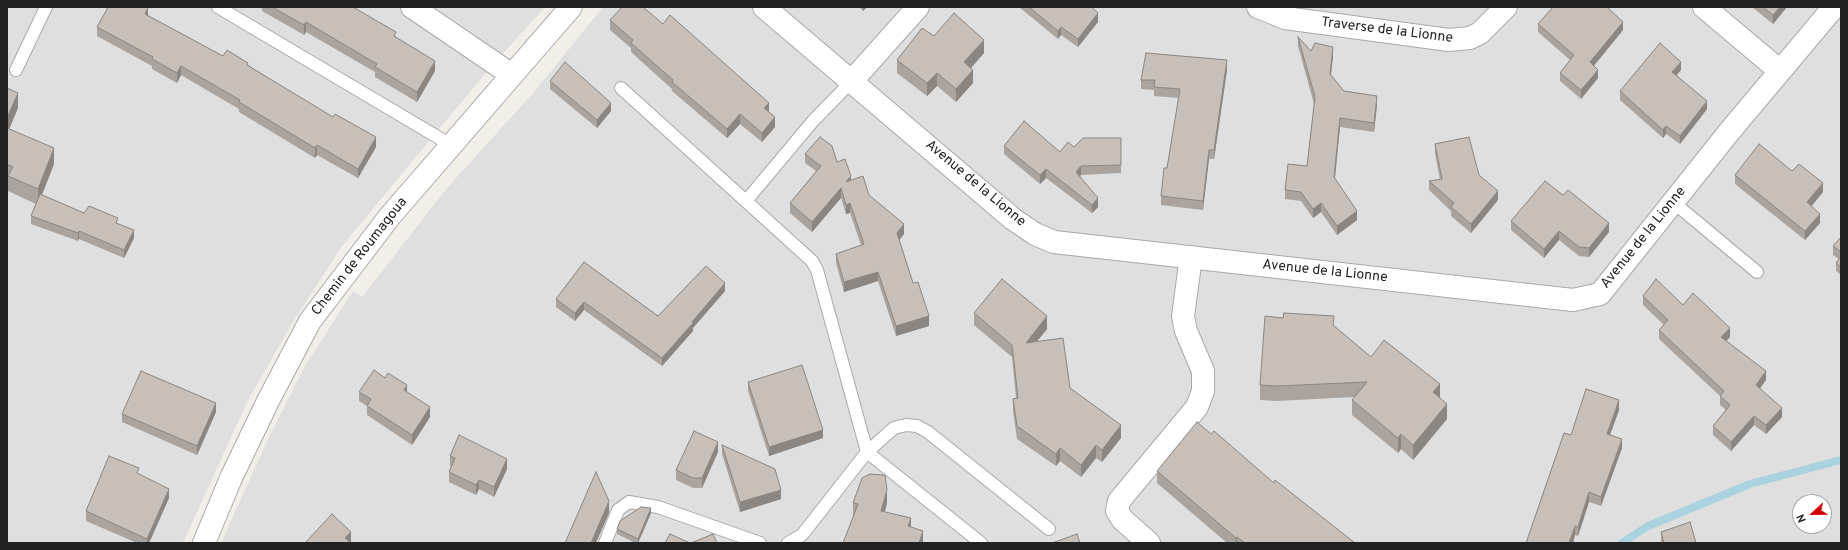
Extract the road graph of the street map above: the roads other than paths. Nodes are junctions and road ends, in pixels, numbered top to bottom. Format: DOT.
graph roads {
  1 [pos="46,7"];
  2 [pos="218,7"];
  3 [pos="412,7"];
  4 [pos="572,7"];
  5 [pos="764,7"];
  6 [pos="918,7"];
  7 [pos="1258,7"];
  8 [pos="1506,7"];
  9 [pos="1704,7"];
  10 [pos="1834,7"];
  11 [pos="16,70"];
  12 [pos="1780,71"];
  13 [pos="512,75"];
  14 [pos="852,82"];
  15 [pos="621,88"];
  16 [pos="451,145"];
  17 [pos="746,201"];
  18 [pos="1673,202"];
  19 [pos="1190,258"];
  20 [pos="1757,272"];
  21 [pos="867,452"];
  22 [pos="1049,529"];
  23 [pos="204,543"];
  24 [pos="605,543"];
  25 [pos="760,543"];
  26 [pos="788,543"];
  27 [pos="981,543"];
  28 [pos="1149,543"];
  1 -- 11 [label="lane"];
  2 -- 16 [label="lane"];
  3 -- 13 [label="street"];
  4 -- 13 [label="street, Chemin de Roumagoua"];
  5 -- 14 [label="street, Avenue de la Lionne"];
  6 -- 14 [label="street"];
  7 -- 8 [label="street, Traverse de la Lionne"];
  9 -- 12 [label="street"];
  10 -- 12 [label="street, Avenue de la Lionne"];
  12 -- 18 [label="street, Avenue de la Lionne"];
  13 -- 16 [label="street, Chemin de Roumagoua"];
  14 -- 17 [label="lane"];
  14 -- 19 [label="street, Avenue de la Lionne"];
  15 -- 17 [label="lane"];
  16 -- 23 [label="street, Chemin de Roumagoua"];
  17 -- 21 [label="lane"];
  18 -- 19 [label="street, Avenue de la Lionne"];
  18 -- 20 [label="lane"];
  19 -- 28 [label="street"];
  21 -- 22 [label="lane"];
  21 -- 26 [label="lane"];
  21 -- 27 [label="lane"];
  24 -- 25 [label="lane"];
}
